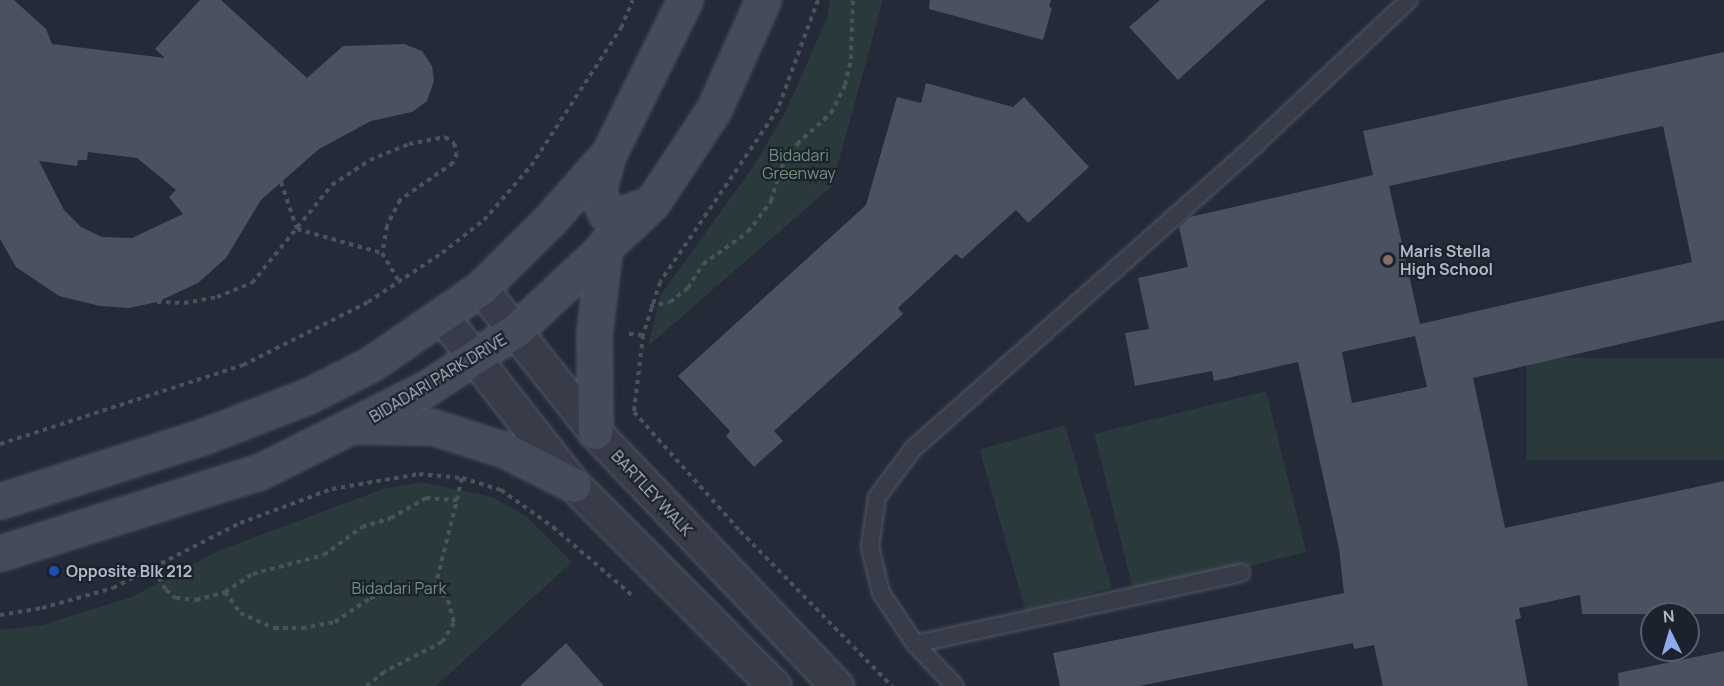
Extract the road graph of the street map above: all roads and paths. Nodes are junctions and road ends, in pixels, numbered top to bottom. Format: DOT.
graph roads {
  1 [pos="633,0"];
  2 [pos="685,0"];
  3 [pos="763,0"];
  4 [pos="818,0"];
  5 [pos="853,0"];
  6 [pos="1409,0"];
  7 [pos="609,153"];
  8 [pos="280,182"];
  9 [pos="652,203"];
  10 [pos="297,229"];
  11 [pos="605,245"];
  12 [pos="382,252"];
  13 [pos="398,280"];
  14 [pos="481,288"];
  15 [pos="157,302"];
  16 [pos="650,306"];
  17 [pos="442,316"];
  18 [pos="516,330"];
  19 [pos="477,359"];
  20 [pos="358,426"];
  21 [pos="595,432"];
  22 [pos="0,444"];
  23 [pos="462,478"];
  24 [pos="574,485"];
  25 [pos="457,500"];
  26 [pos="0,501"];
  27 [pos="0,553"];
  28 [pos="154,570"];
  29 [pos="1241,573"];
  30 [pos="435,588"];
  31 [pos="225,592"];
  32 [pos="641,603"];
  33 [pos="0,615"];
  34 [pos="915,644"];
  35 [pos="367,686"];
  36 [pos="774,686"];
  37 [pos="837,686"];
  38 [pos="892,686"];
  39 [pos="955,686"];
  1 -- 13 [label="path"];
  2 -- 7 [label="street"];
  3 -- 9 [label="street, BIDADARI PARK DRIVE"];
  4 -- 16 [label="path"];
  5 -- 16 [label="path"];
  6 -- 34 [label="lane"];
  7 -- 9 [label="street"];
  7 -- 14 [label="street"];
  8 -- 10 [label="path"];
  9 -- 11 [label="street, BIDADARI PARK DRIVE"];
  10 -- 12 [label="path"];
  10 -- 12 [label="path"];
  10 -- 15 [label="path"];
  11 -- 18 [label="street, BIDADARI PARK DRIVE"];
  11 -- 21 [label="street"];
  12 -- 13 [label="path"];
  13 -- 22 [label="path"];
  14 -- 17 [label="street"];
  14 -- 18 [label="street, BARTLEY WALK"];
  16 -- 38 [label="path"];
  17 -- 19 [label="street"];
  17 -- 26 [label="street"];
  18 -- 19 [label="street, BIDADARI PARK DRIVE"];
  18 -- 21 [label="street, BARTLEY WALK"];
  19 -- 20 [label="street, BIDADARI PARK DRIVE"];
  19 -- 24 [label="street"];
  20 -- 24 [label="street"];
  20 -- 27 [label="street, BIDADARI PARK DRIVE"];
  21 -- 37 [label="street, BARTLEY WALK"];
  23 -- 25 [label="path"];
  23 -- 28 [label="path"];
  23 -- 32 [label="path"];
  24 -- 36 [label="street"];
  25 -- 30 [label="path"];
  25 -- 31 [label="path"];
  28 -- 31 [label="path"];
  28 -- 33 [label="path"];
  29 -- 34 [label="lane"];
  30 -- 31 [label="path"];
  30 -- 35 [label="path"];
  34 -- 39 [label="lane"];
}
